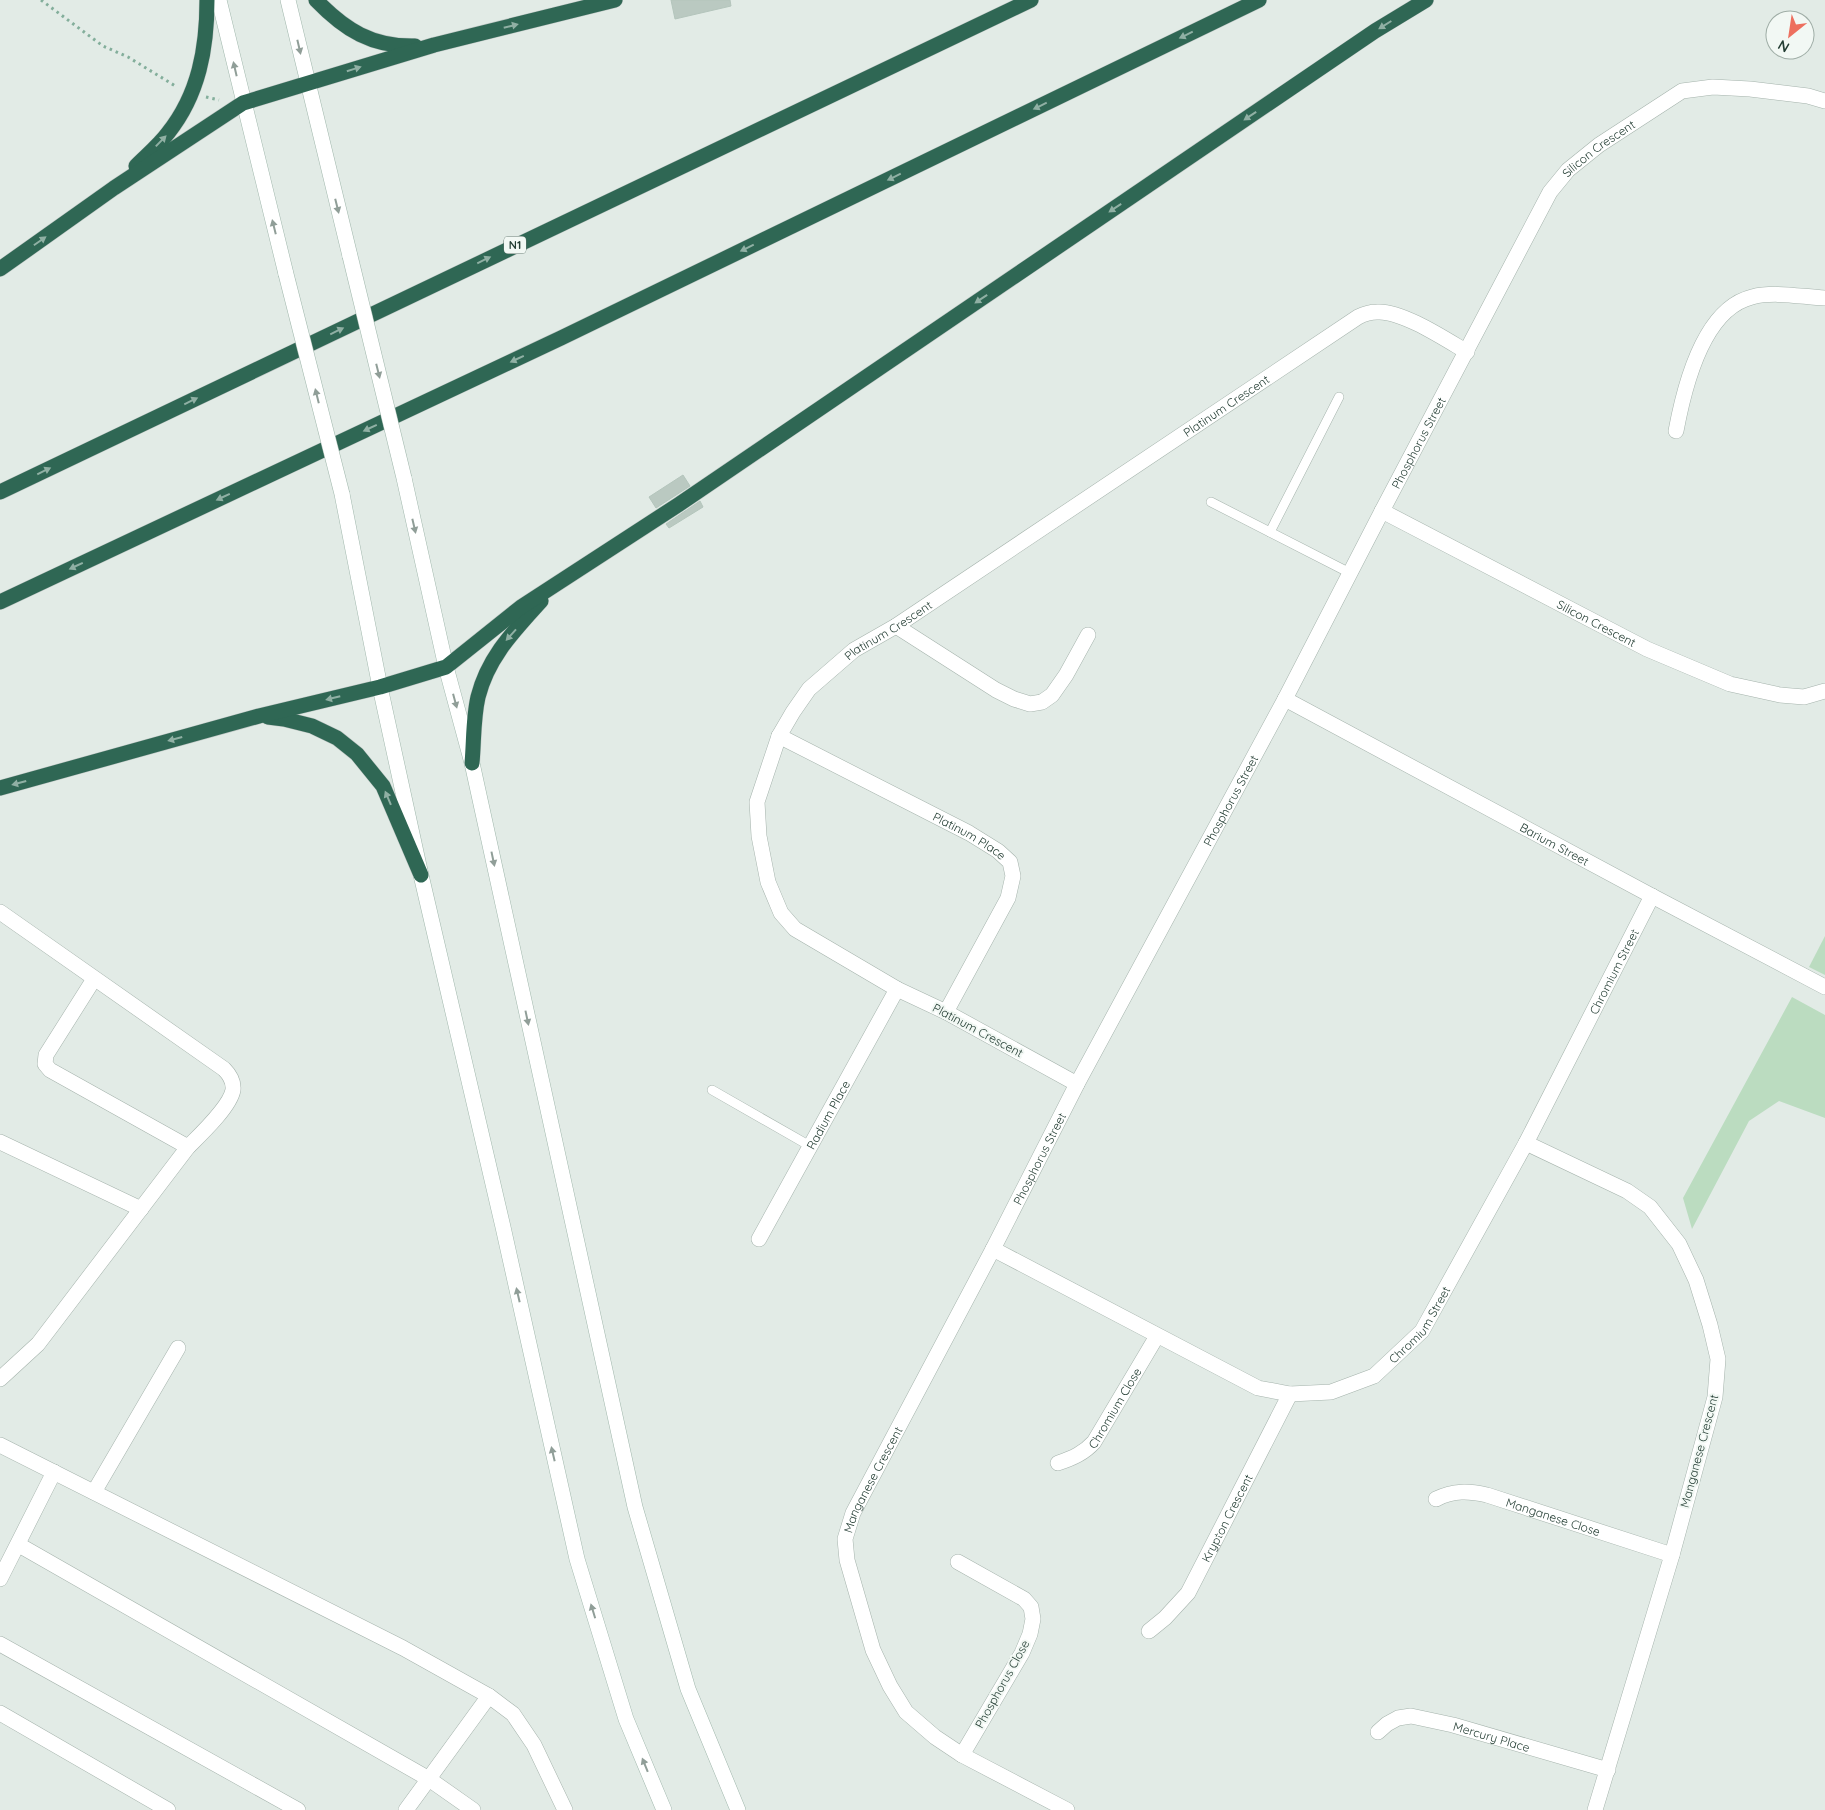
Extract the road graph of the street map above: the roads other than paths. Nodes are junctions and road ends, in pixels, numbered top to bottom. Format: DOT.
graph roads {
  1 [pos="207,0"];
  2 [pos="219,0"];
  3 [pos="288,0"];
  4 [pos="316,0"];
  5 [pos="615,0"];
  6 [pos="1031,0"];
  7 [pos="1260,0"];
  8 [pos="1426,0"];
  9 [pos="434,45"];
  10 [pos="308,83"];
  11 [pos="1825,101"];
  12 [pos="243,103"];
  13 [pos="114,188"];
  14 [pos="0,269"];
  15 [pos="1825,298"];
  16 [pos="1467,352"];
  17 [pos="1339,397"];
  18 [pos="1676,431"];
  19 [pos="0,492"];
  20 [pos="1211,502"];
  21 [pos="1382,511"];
  22 [pos="1270,532"];
  23 [pos="1350,573"];
  24 [pos="555,585"];
  25 [pos="0,602"];
  26 [pos="896,626"];
  27 [pos="1088,635"];
  28 [pos="446,666"];
  29 [pos="380,687"];
  30 [pos="1825,691"];
  31 [pos="1285,698"];
  32 [pos="259,716"];
  33 [pos="779,736"];
  34 [pos="472,762"];
  35 [pos="0,788"];
  36 [pos="421,875"];
  37 [pos="1652,896"];
  38 [pos="0,912"];
  39 [pos="94,979"];
  40 [pos="1825,987"];
  41 [pos="897,989"];
  42 [pos="946,1012"];
  43 [pos="1077,1084"];
  44 [pos="712,1090"];
  45 [pos="0,1142"];
  46 [pos="1526,1143"];
  47 [pos="810,1146"];
  48 [pos="188,1147"];
  49 [pos="141,1209"];
  50 [pos="759,1239"];
  51 [pos="993,1249"];
  52 [pos="1157,1336"];
  53 [pos="178,1348"];
  54 [pos="0,1379"];
  55 [pos="1290,1394"];
  56 [pos="0,1445"];
  57 [pos="1058,1463"];
  58 [pos="54,1472"];
  59 [pos="94,1492"];
  60 [pos="1436,1499"];
  61 [pos="19,1545"];
  62 [pos="1672,1555"];
  63 [pos="958,1562"];
  64 [pos="0,1579"];
  65 [pos="1149,1631"];
  66 [pos="0,1644"];
  67 [pos="489,1696"];
  68 [pos="0,1713"];
  69 [pos="1378,1732"];
  70 [pos="962,1755"];
  71 [pos="1608,1770"];
  72 [pos="429,1779"];
  73 [pos="168,1810"];
  74 [pos="298,1810"];
  75 [pos="406,1810"];
  76 [pos="473,1810"];
  77 [pos="565,1810"];
  78 [pos="664,1810"];
  79 [pos="738,1810"];
  80 [pos="1067,1810"];
  81 [pos="1595,1810"];
  13 -- 1 [label="highway, one-way"];
  12 -- 2 [label="street, one-way"];
  3 -- 10 [label="street, one-way"];
  4 -- 9 [label="highway"];
  9 -- 5 [label="highway, one-way"];
  19 -- 6 [label="highway, N1, one-way"];
  7 -- 25 [label="highway, one-way"];
  8 -- 24 [label="highway, one-way"];
  10 -- 9 [label="highway, one-way"];
  10 -- 12 [label="highway"];
  10 -- 28 [label="street, one-way, bridge"];
  11 -- 16 [label="street, Silicon Crescent"];
  12 -- 13 [label="highway"];
  29 -- 12 [label="street, one-way, bridge"];
  14 -- 13 [label="highway, one-way"];
  15 -- 18 [label="street"];
  16 -- 21 [label="street, Phosphorus Street"];
  16 -- 26 [label="street, Platinum Crescent"];
  17 -- 22 [label="lane"];
  20 -- 22 [label="lane"];
  21 -- 23 [label="street, Phosphorus Street"];
  21 -- 30 [label="street, Silicon Crescent"];
  22 -- 23 [label="lane"];
  23 -- 31 [label="street, Phosphorus Street"];
  24 -- 28 [label="highway"];
  24 -- 34 [label="highway, one-way"];
  26 -- 27 [label="street"];
  26 -- 33 [label="street, Platinum Crescent"];
  28 -- 29 [label="highway"];
  28 -- 34 [label="street, one-way"];
  29 -- 32 [label="highway, one-way"];
  29 -- 36 [label="street"];
  31 -- 37 [label="street, Barium Street"];
  31 -- 43 [label="street, Phosphorus Street"];
  32 -- 35 [label="highway, one-way"];
  36 -- 32 [label="highway, one-way"];
  33 -- 41 [label="street, Platinum Crescent"];
  33 -- 42 [label="street, Platinum Place"];
  34 -- 79 [label="street, one-way"];
  78 -- 36 [label="street, one-way"];
  37 -- 40 [label="street, Barium Street"];
  37 -- 46 [label="street, Chromium Street"];
  38 -- 39 [label="street"];
  39 -- 48 [label="street"];
  39 -- 48 [label="street"];
  41 -- 42 [label="street, Platinum Crescent"];
  41 -- 47 [label="street, Radium Place"];
  42 -- 43 [label="street, Platinum Crescent"];
  43 -- 51 [label="street, Phosphorus Street"];
  44 -- 47 [label="lane"];
  45 -- 49 [label="street"];
  46 -- 55 [label="street, Chromium Street"];
  46 -- 62 [label="street, Manganese Crescent"];
  47 -- 50 [label="street, Radium Place"];
  48 -- 49 [label="street"];
  49 -- 54 [label="street"];
  51 -- 52 [label="street, Chromium Street"];
  51 -- 70 [label="street, Manganese Crescent"];
  52 -- 55 [label="street, Chromium Street"];
  52 -- 57 [label="street, Chromium Close"];
  53 -- 59 [label="street"];
  55 -- 65 [label="street, Krypton Crescent"];
  56 -- 58 [label="street"];
  58 -- 59 [label="street"];
  58 -- 61 [label="street"];
  59 -- 67 [label="street"];
  60 -- 62 [label="street, Manganese Close"];
  61 -- 64 [label="street"];
  61 -- 72 [label="street"];
  62 -- 71 [label="street, Manganese Crescent"];
  63 -- 70 [label="street, Phosphorus Close"];
  66 -- 74 [label="street"];
  67 -- 72 [label="street"];
  67 -- 77 [label="street"];
  68 -- 73 [label="street"];
  69 -- 71 [label="street, Mercury Place"];
  70 -- 80 [label="street, Manganese Crescent"];
  71 -- 81 [label="street, Manganese Crescent"];
  72 -- 75 [label="street"];
  72 -- 76 [label="street"];
}
